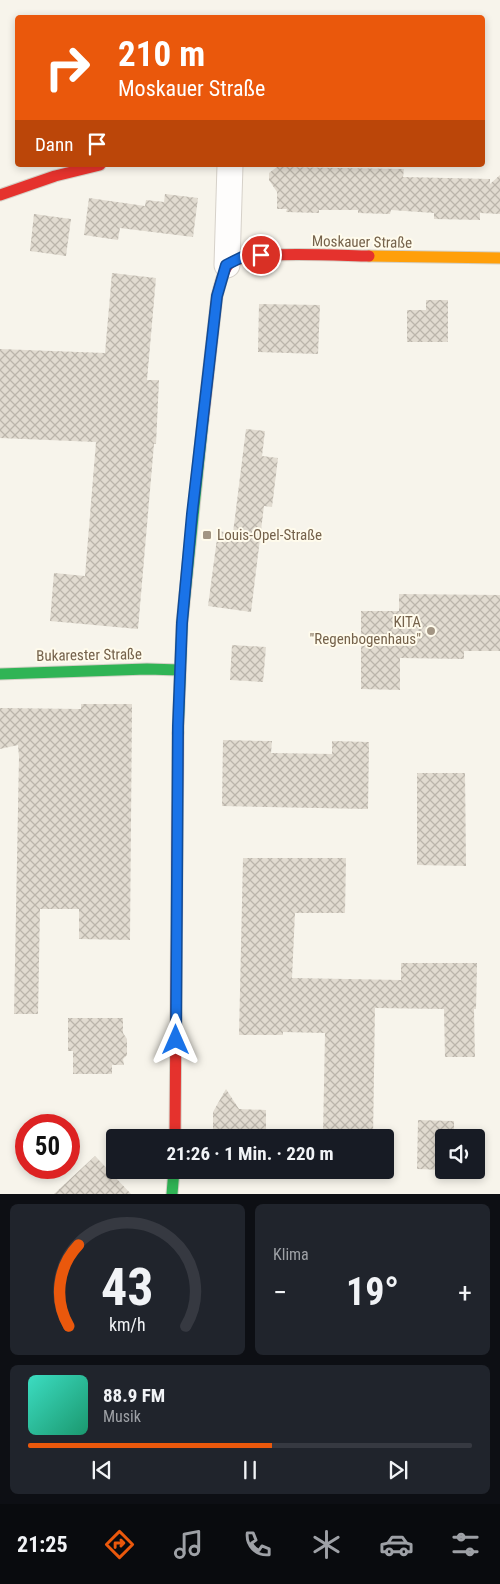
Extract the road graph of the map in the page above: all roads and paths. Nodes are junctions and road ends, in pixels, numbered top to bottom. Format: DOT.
graph roads {
  1 [pos="92,167"];
  2 [pos="230,167"];
  3 [pos="0,195"];
  4 [pos="500,258"];
  5 [pos="226,265"];
  6 [pos="180,670"];
  7 [pos="0,674"];
  8 [pos="175,1129"];
  9 [pos="173,1179"];
  10 [pos="172,1194"];
  1 -- 3 [label="main road"];
  2 -- 5 [label="street"];
  4 -- 5 [label="main road, Moskauer Straße"];
  5 -- 6 [label="main road"];
  6 -- 7 [label="main road, Bukarester Straße"];
  6 -- 8 [label="main road"];
  9 -- 10 [label="main road"];
}
